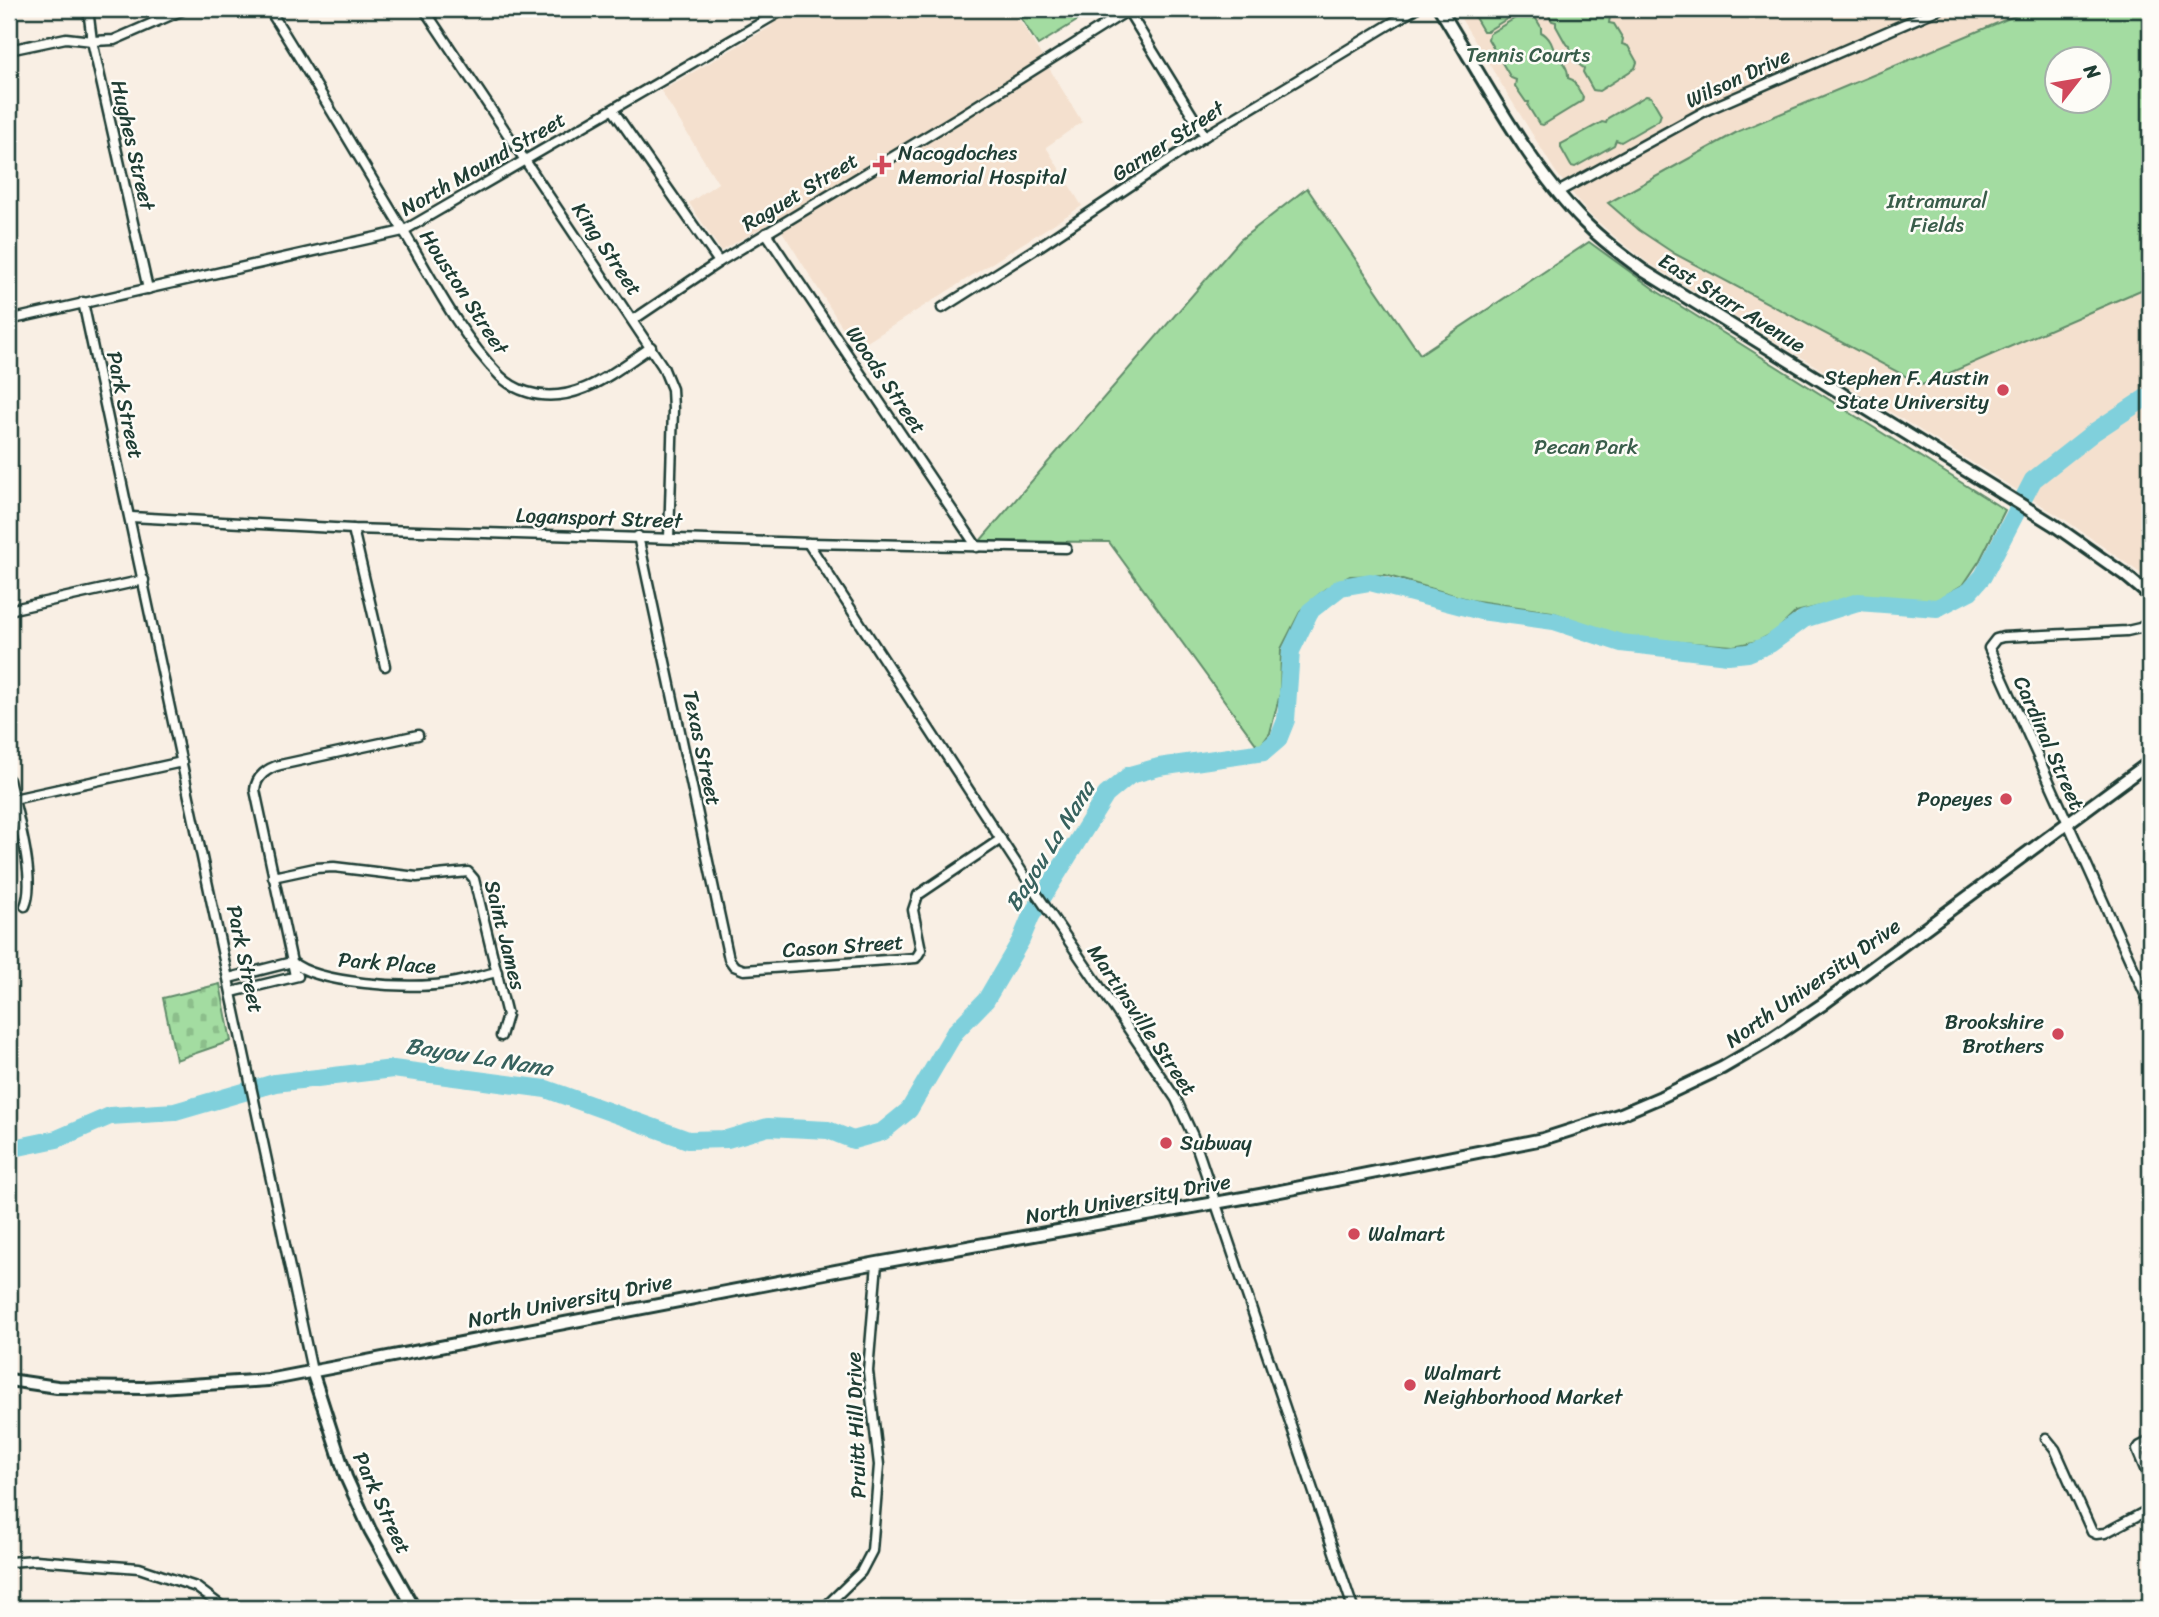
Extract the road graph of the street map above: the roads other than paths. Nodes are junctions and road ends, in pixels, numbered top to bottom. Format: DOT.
graph roads {
  1 [pos="88,9"];
  2 [pos="185,9"];
  3 [pos="269,9"];
  4 [pos="424,9"];
  5 [pos="785,9"];
  6 [pos="1128,9"];
  7 [pos="1415,9"];
  8 [pos="1440,9"];
  9 [pos="1939,9"];
  10 [pos="92,41"];
  11 [pos="9,50"];
  12 [pos="613,110"];
  13 [pos="1205,136"];
  14 [pos="526,160"];
  15 [pos="1558,192"];
  16 [pos="403,231"];
  17 [pos="766,233"];
  18 [pos="719,262"];
  19 [pos="148,289"];
  20 [pos="83,302"];
  21 [pos="942,308"];
  22 [pos="9,320"];
  23 [pos="633,320"];
  24 [pos="651,347"];
  25 [pos="131,517"];
  26 [pos="353,528"];
  27 [pos="639,536"];
  28 [pos="669,538"];
  29 [pos="808,543"];
  30 [pos="977,547"];
  31 [pos="1066,548"];
  32 [pos="144,580"];
  33 [pos="2150,596"];
  34 [pos="9,610"];
  35 [pos="2150,622"];
  36 [pos="385,666"];
  37 [pos="418,734"];
  38 [pos="182,762"];
  39 [pos="2150,762"];
  40 [pos="9,780"];
  41 [pos="11,799"];
  42 [pos="2067,825"];
  43 [pos="1001,839"];
  44 [pos="273,877"];
  45 [pos="24,906"];
  46 [pos="292,962"];
  47 [pos="734,966"];
  48 [pos="497,972"];
  49 [pos="315,975"];
  50 [pos="295,976"];
  51 [pos="229,978"];
  52 [pos="232,992"];
  53 [pos="2150,1005"];
  54 [pos="501,1036"];
  55 [pos="1216,1203"];
  56 [pos="877,1263"];
  57 [pos="312,1371"];
  58 [pos="9,1380"];
  59 [pos="2046,1438"];
  60 [pos="2150,1441"];
  61 [pos="2150,1481"];
  62 [pos="2150,1509"];
  63 [pos="9,1562"];
  64 [pos="224,1608"];
  65 [pos="414,1608"];
  66 [pos="825,1608"];
  67 [pos="1353,1608"];
  1 -- 10 [label="street, Hughes Street"];
  2 -- 10 [label="street"];
  3 -- 16 [label="street, Houston Street"];
  4 -- 14 [label="street, King Street"];
  5 -- 12 [label="street, North Mound Street"];
  6 -- 13 [label="street"];
  6 -- 17 [label="street, Raguet Street"];
  7 -- 13 [label="street, Garner Street"];
  8 -- 15 [label="main road, East Starr Avenue"];
  9 -- 15 [label="street, Wilson Drive"];
  10 -- 11 [label="street"];
  10 -- 19 [label="street, Hughes Street"];
  12 -- 14 [label="street, North Mound Street"];
  12 -- 18 [label="street"];
  13 -- 21 [label="street, Garner Street"];
  14 -- 16 [label="street, North Mound Street"];
  14 -- 23 [label="street, King Street"];
  15 -- 33 [label="main road, East Starr Avenue"];
  16 -- 19 [label="street, North Mound Street"];
  16 -- 24 [label="street, Houston Street"];
  17 -- 18 [label="street, Raguet Street"];
  17 -- 30 [label="street, Woods Street"];
  18 -- 23 [label="street, Raguet Street"];
  19 -- 20 [label="street, North Mound Street"];
  20 -- 22 [label="street, North Mound Street"];
  20 -- 25 [label="street, Park Street"];
  23 -- 24 [label="street, King Street"];
  24 -- 28 [label="street, King Street"];
  25 -- 26 [label="street, Logansport Street"];
  25 -- 32 [label="street, Park Street"];
  26 -- 27 [label="street, Logansport Street"];
  26 -- 36 [label="street"];
  27 -- 28 [label="street, Logansport Street"];
  27 -- 47 [label="street, Texas Street"];
  28 -- 29 [label="street, Logansport Street"];
  29 -- 30 [label="street, Logansport Street"];
  29 -- 43 [label="street, Martinsville Street"];
  30 -- 31 [label="street, Logansport Street"];
  32 -- 34 [label="street"];
  32 -- 38 [label="street, Park Street"];
  35 -- 42 [label="street, Cardinal Street"];
  37 -- 44 [label="street"];
  38 -- 41 [label="street"];
  38 -- 51 [label="street, Park Street"];
  39 -- 42 [label="main road, North University Drive"];
  40 -- 41 [label="street"];
  41 -- 45 [label="street"];
  42 -- 53 [label="street, Cardinal Street"];
  42 -- 55 [label="main road, North University Drive"];
  43 -- 47 [label="street, Cason Street"];
  43 -- 55 [label="street, Martinsville Street"];
  44 -- 46 [label="street"];
  44 -- 48 [label="street, Saint James"];
  46 -- 49 [label="street, Park Place"];
  46 -- 50 [label="street"];
  46 -- 51 [label="street"];
  48 -- 49 [label="street, Park Place"];
  48 -- 54 [label="street, Saint James"];
  49 -- 50 [label="street, Park Place"];
  50 -- 52 [label="street, Park Place"];
  51 -- 52 [label="street, Park Street"];
  52 -- 57 [label="street, Park Street"];
  55 -- 56 [label="main road, North University Drive"];
  55 -- 67 [label="street, Martinsville Street"];
  56 -- 57 [label="main road, North University Drive"];
  56 -- 66 [label="street, Pruitt Hill Drive"];
  57 -- 58 [label="main road, North University Drive"];
  57 -- 65 [label="main road, Park Street"];
  59 -- 62 [label="street"];
  60 -- 61 [label="street"];
  63 -- 64 [label="street"];
}
